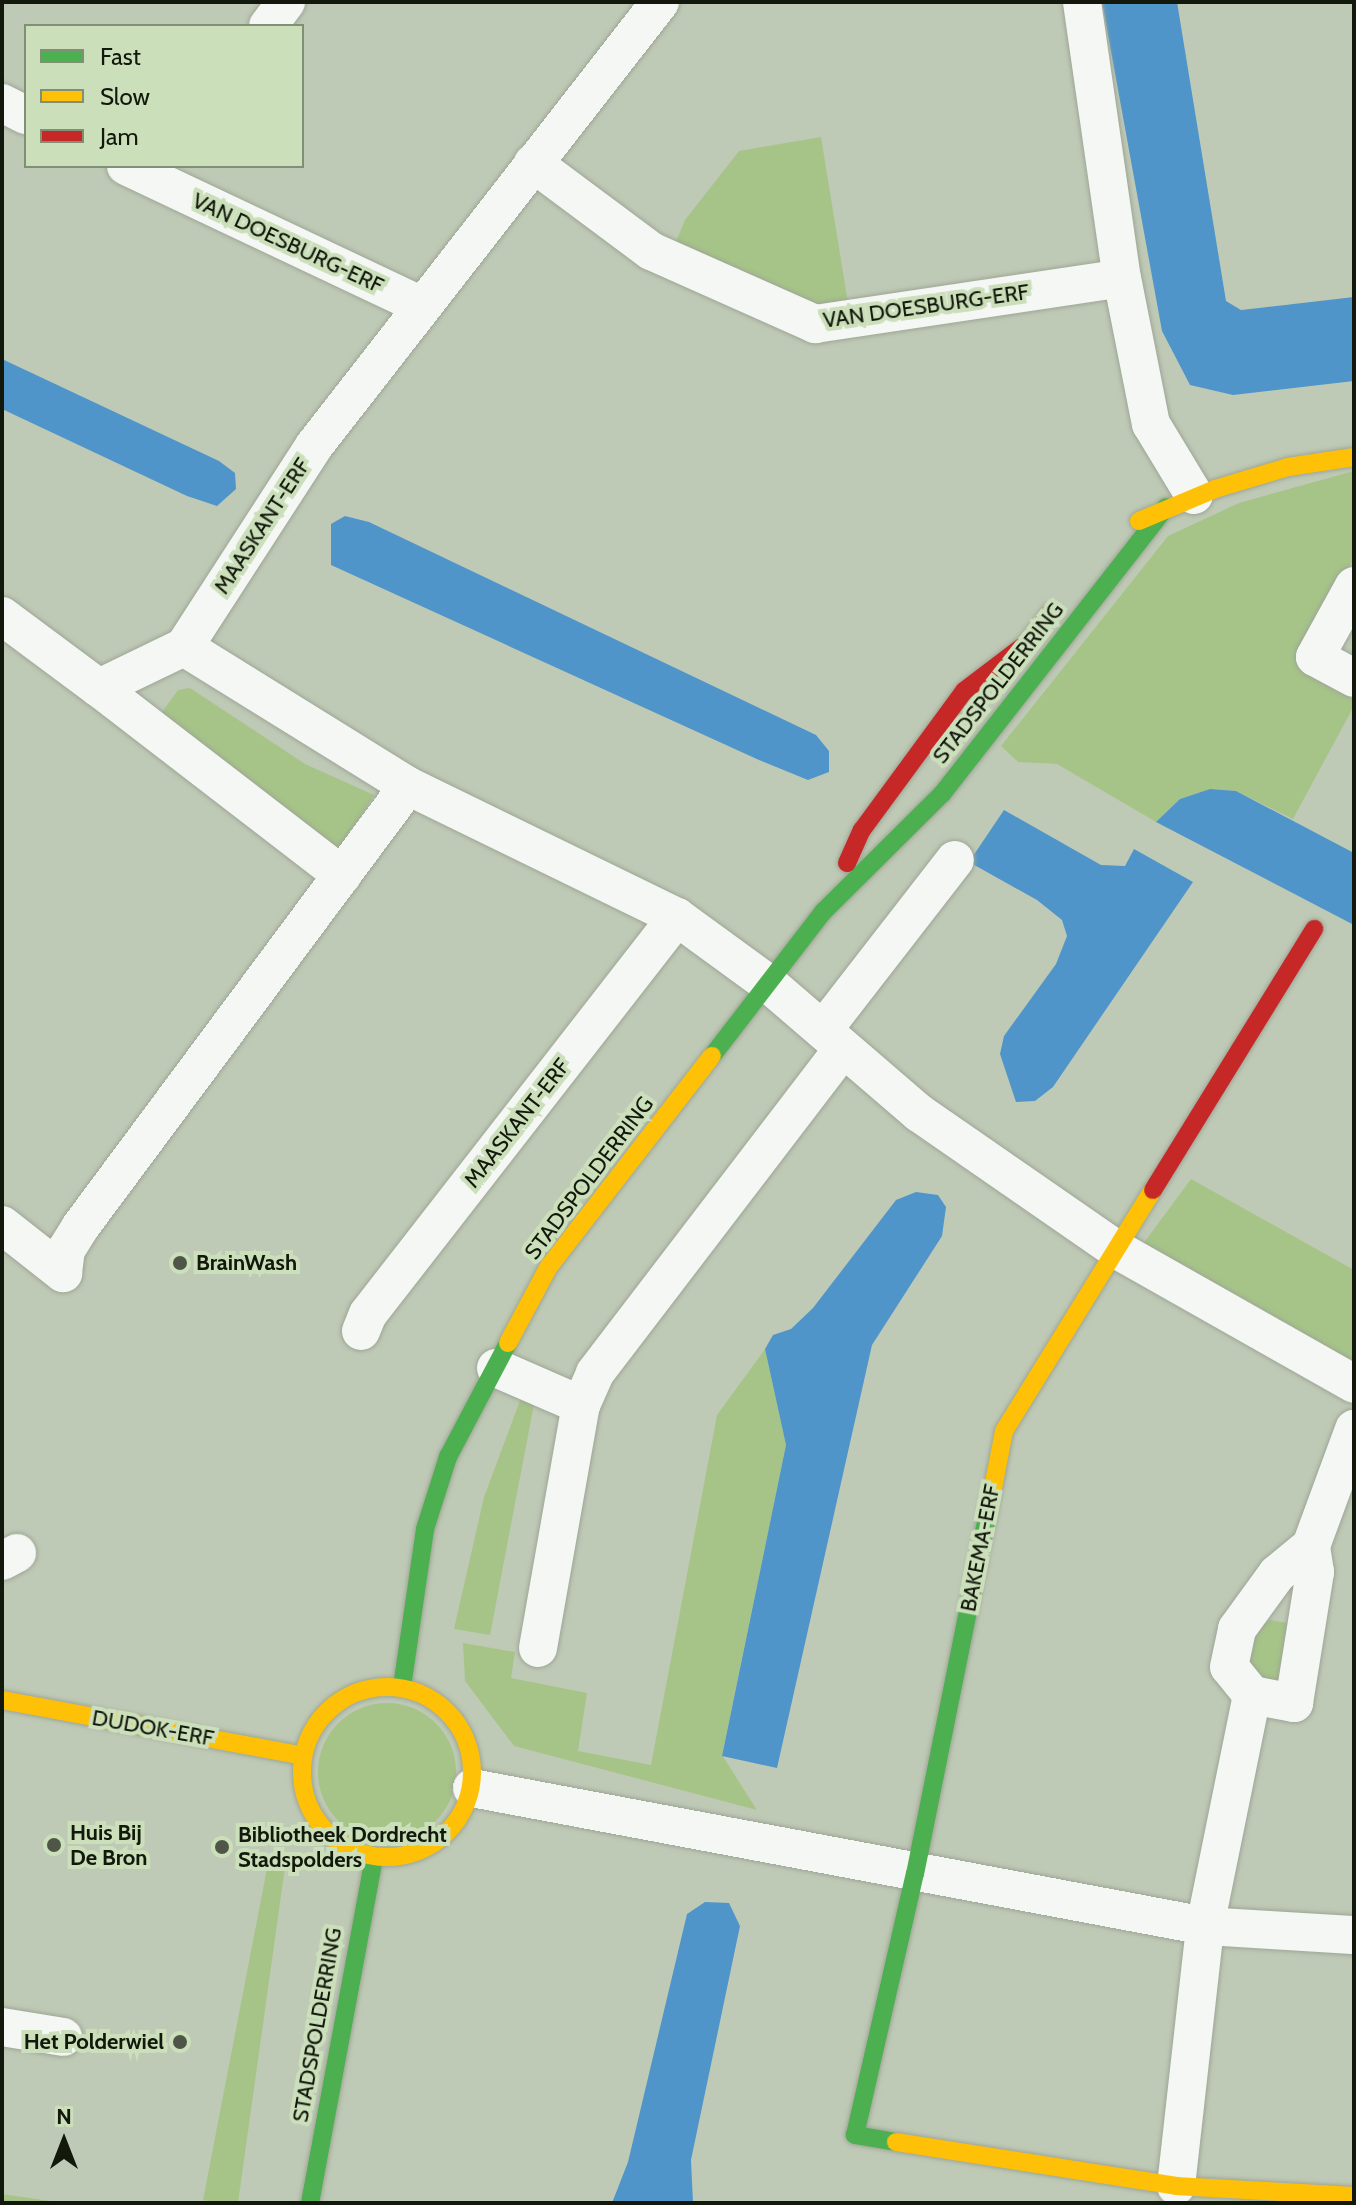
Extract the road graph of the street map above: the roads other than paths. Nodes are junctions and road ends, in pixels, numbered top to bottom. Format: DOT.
graph roads {
  1 [pos="286,2"];
  2 [pos="660,2"];
  3 [pos="1082,2"];
  4 [pos="270,24"];
  5 [pos="2,103"];
  6 [pos="24,114"];
  7 [pos="533,163"];
  8 [pos="148,171"];
  9 [pos="1122,278"];
  10 [pos="422,306"];
  11 [pos="1354,457"];
  12 [pos="1180,501"];
  13 [pos="1125,528"];
  14 [pos="1354,586"];
  15 [pos="1065,595"];
  16 [pos="2,616"];
  17 [pos="184,647"];
  18 [pos="1354,678"];
  19 [pos="99,688"];
  20 [pos="408,786"];
  21 [pos="955,860"];
  22 [pos="342,875"];
  23 [pos="823,912"];
  24 [pos="677,917"];
  25 [pos="1314,929"];
  26 [pos="769,984"];
  27 [pos="833,1039"];
  28 [pos="2,1225"];
  29 [pos="1114,1248"];
  30 [pos="361,1331"];
  31 [pos="496,1368"];
  32 [pos="1354,1384"];
  33 [pos="581,1405"];
  34 [pos="1354,1429"];
  35 [pos="1313,1538"];
  36 [pos="538,1648"];
  37 [pos="402,1687"];
  38 [pos="1252,1695"];
  39 [pos="2,1700"];
  40 [pos="303,1756"];
  41 [pos="472,1788"];
  42 [pos="374,1856"];
  43 [pos="915,1874"];
  44 [pos="1205,1926"];
  45 [pos="1354,1935"];
  46 [pos="2,2027"];
  47 [pos="63,2037"];
  48 [pos="1176,2186"];
  49 [pos="1354,2196"];
  50 [pos="310,2203"];
  1 -- 4 [label="street"];
  2 -- 7 [label="street"];
  3 -- 9 [label="street"];
  5 -- 6 [label="street"];
  7 -- 9 [label="street, VAN DOESBURG-ERF"];
  7 -- 10 [label="street"];
  8 -- 10 [label="street, VAN DOESBURG-ERF"];
  9 -- 12 [label="street"];
  10 -- 17 [label="street, MAASKANT-ERF"];
  11 -- 12 [label="street"];
  12 -- 13 [label="street"];
  12 -- 23 [label="street, STADSPOLDERRING"];
  14 -- 18 [label="street"];
  15 -- 23 [label="street, STADSPOLDERRING"];
  16 -- 19 [label="street"];
  17 -- 19 [label="street"];
  17 -- 20 [label="street"];
  19 -- 22 [label="street"];
  20 -- 22 [label="street"];
  20 -- 24 [label="street"];
  21 -- 27 [label="street"];
  22 -- 28 [label="street"];
  23 -- 26 [label="street, STADSPOLDERRING"];
  24 -- 26 [label="street"];
  24 -- 30 [label="street, MAASKANT-ERF"];
  25 -- 29 [label="street, BAKEMA-ERF"];
  26 -- 27 [label="street"];
  26 -- 31 [label="street, STADSPOLDERRING"];
  27 -- 29 [label="street"];
  27 -- 33 [label="street"];
  29 -- 32 [label="street"];
  29 -- 43 [label="street, BAKEMA-ERF"];
  31 -- 33 [label="street"];
  31 -- 37 [label="street, STADSPOLDERRING"];
  33 -- 36 [label="street"];
  34 -- 35 [label="street"];
  35 -- 38 [label="street"];
  35 -- 38 [label="street"];
  37 -- 40 [label="street"];
  37 -- 41 [label="street"];
  38 -- 44 [label="street"];
  39 -- 40 [label="street, DUDOK-ERF"];
  40 -- 42 [label="street"];
  41 -- 42 [label="street"];
  41 -- 43 [label="street"];
  42 -- 50 [label="street, STADSPOLDERRING"];
  43 -- 44 [label="street"];
  43 -- 48 [label="street, BAKEMA-ERF"];
  44 -- 45 [label="street"];
  44 -- 48 [label="street"];
  46 -- 47 [label="street"];
  48 -- 49 [label="street, BAKEMA-ERF"];
}
